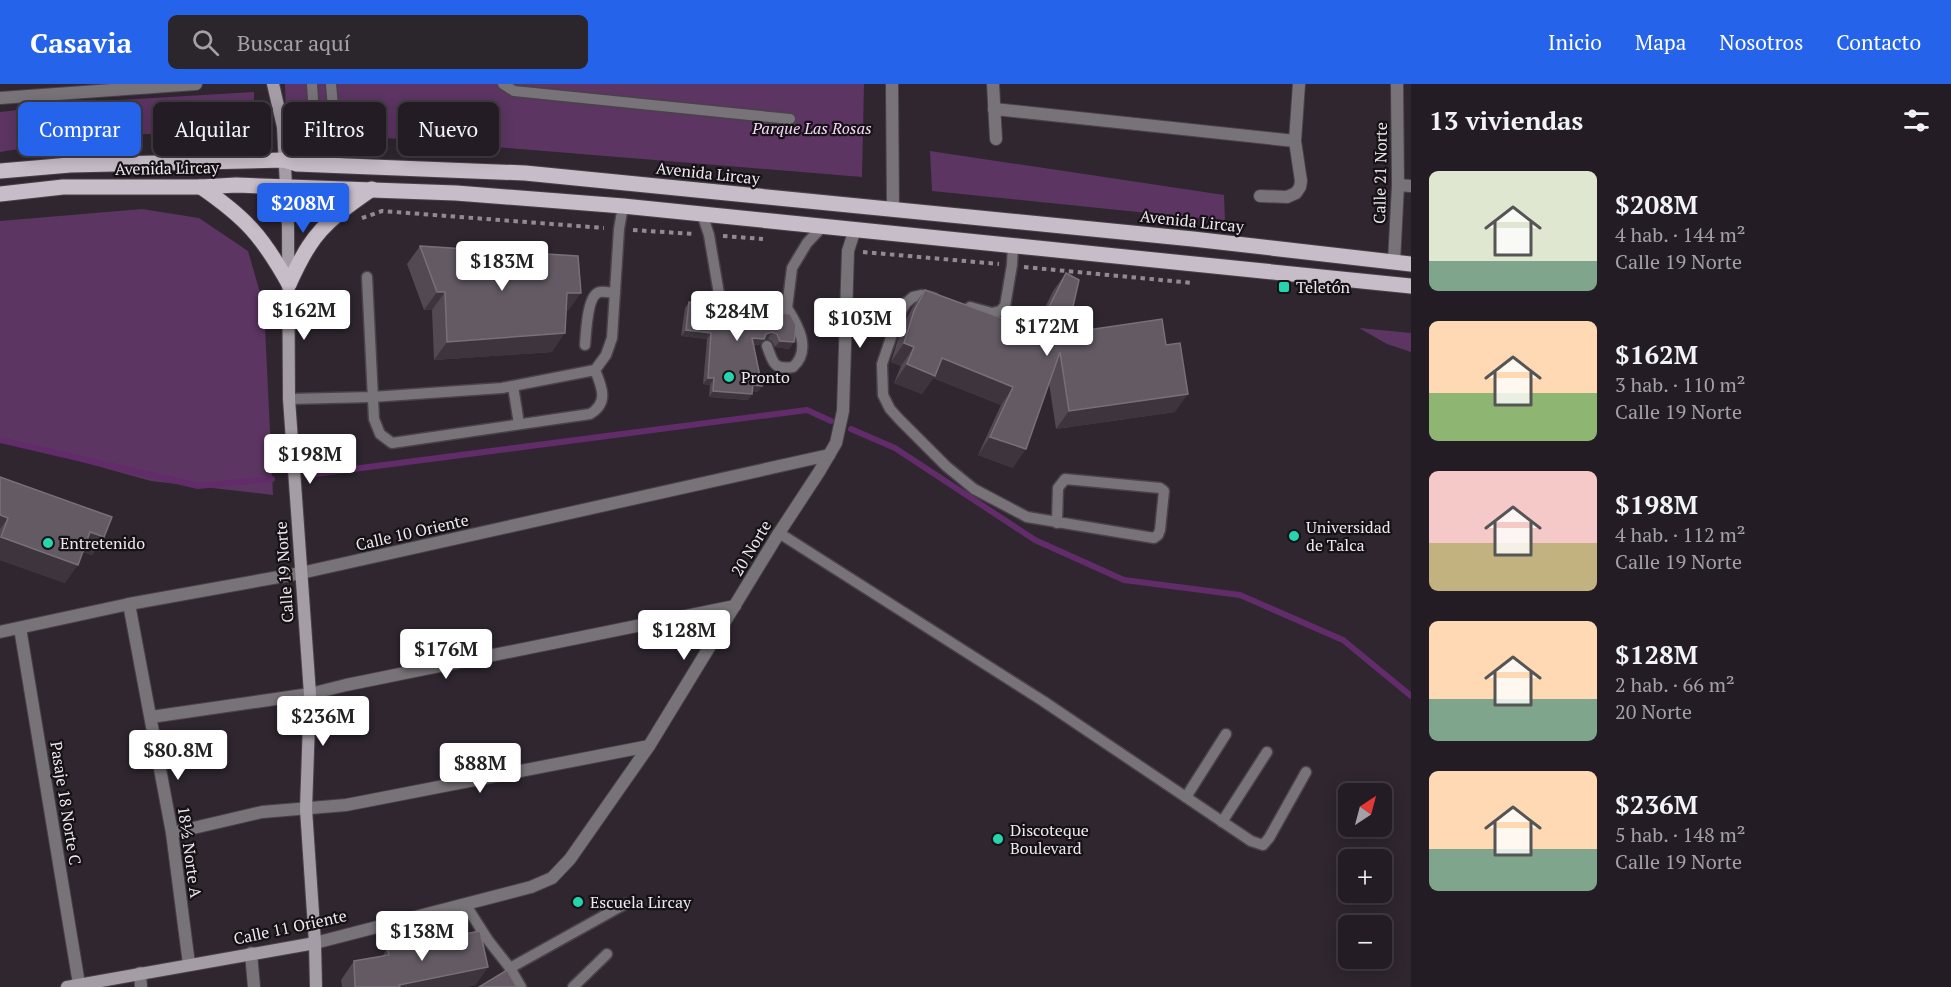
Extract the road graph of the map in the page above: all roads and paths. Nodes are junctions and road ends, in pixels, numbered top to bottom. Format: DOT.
graph roads {
  1 [pos="195,84"];
  2 [pos="273,84"];
  3 [pos="312,84"];
  4 [pos="331,84"];
  5 [pos="502,84"];
  6 [pos="892,84"];
  7 [pos="993,84"];
  8 [pos="1299,84"];
  9 [pos="1397,84"];
  10 [pos="0,98"];
  11 [pos="994,109"];
  12 [pos="790,119"];
  13 [pos="996,139"];
  14 [pos="1295,141"];
  15 [pos="284,160"];
  16 [pos="317,164"];
  17 [pos="338,165"];
  18 [pos="0,171"];
  19 [pos="1398,185"];
  20 [pos="285,186"];
  21 [pos="1411,186"];
  22 [pos="201,187"];
  23 [pos="372,189"];
  24 [pos="0,194"];
  25 [pos="1260,196"];
  26 [pos="623,206"];
  27 [pos="286,210"];
  28 [pos="893,210"];
  29 [pos="702,214"];
  30 [pos="243,219"];
  31 [pos="332,219"];
  32 [pos="824,226"];
  33 [pos="619,229"];
  34 [pos="855,229"];
  35 [pos="709,235"];
  36 [pos="763,239"];
  37 [pos="1013,245"];
  38 [pos="848,251"];
  39 [pos="1394,262"];
  40 [pos="1411,264"];
  41 [pos="1012,266"];
  42 [pos="367,277"];
  43 [pos="289,284"];
  44 [pos="1200,284"];
  45 [pos="1411,286"];
  46 [pos="615,293"];
  47 [pos="943,300"];
  48 [pos="963,306"];
  49 [pos="787,308"];
  50 [pos="585,345"];
  51 [pos="767,346"];
  52 [pos="595,370"];
  53 [pos="513,386"];
  54 [pos="372,397"];
  55 [pos="289,399"];
  56 [pos="519,424"];
  57 [pos="829,455"];
  58 [pos="1057,523"];
  59 [pos="779,533"];
  60 [pos="301,573"];
  61 [pos="129,604"];
  62 [pos="735,606"];
  63 [pos="20,628"];
  64 [pos="0,632"];
  65 [pos="310,694"];
  66 [pos="151,717"];
  67 [pos="1226,734"];
  68 [pos="649,746"];
  69 [pos="1267,752"];
  70 [pos="1306,772"];
  71 [pos="1186,797"];
  72 [pos="306,809"];
  73 [pos="1222,822"];
  74 [pos="172,832"];
  75 [pos="552,878"];
  76 [pos="465,903"];
  77 [pos="625,904"];
  78 [pos="315,942"];
  79 [pos="251,953"];
  80 [pos="607,954"];
  81 [pos="189,964"];
  82 [pos="510,968"];
  83 [pos="140,973"];
  84 [pos="73,985"];
  85 [pos="141,987"];
  86 [pos="254,987"];
  87 [pos="316,987"];
  88 [pos="521,987"];
  89 [pos="573,987"];
  1 -- 10 [label="street"];
  2 -- 15 [label="main road, Calle 19 Norte"];
  3 -- 16 [label="lane"];
  4 -- 17 [label="lane"];
  5 -- 12 [label="lane"];
  6 -- 28 [label="street"];
  7 -- 11 [label="street"];
  8 -- 14 [label="street"];
  9 -- 19 [label="street, Calle 21 Norte"];
  11 -- 13 [label="street"];
  11 -- 14 [label="street"];
  14 -- 25 [label="street"];
  15 -- 16 [label="main road, Avenida Lircay"];
  15 -- 18 [label="main road, Avenida Lircay"];
  15 -- 20 [label="main road, Calle 19 Norte"];
  16 -- 17 [label="main road, Avenida Lircay"];
  17 -- 28 [label="main road, Avenida Lircay"];
  19 -- 21 [label="street"];
  19 -- 39 [label="street, Calle 21 Norte"];
  20 -- 22 [label="main road, Avenida Lircay"];
  20 -- 23 [label="main road, Avenida Lircay"];
  20 -- 27 [label="main road, Calle 19 Norte"];
  22 -- 24 [label="main road, Avenida Lircay"];
  22 -- 30 [label="main road"];
  23 -- 26 [label="main road, Avenida Lircay"];
  23 -- 31 [label="main road"];
  26 -- 29 [label="main road, Avenida Lircay"];
  26 -- 33 [label="lane"];
  27 -- 30 [label="path"];
  27 -- 43 [label="main road, Calle 19 Norte"];
  28 -- 39 [label="main road, Avenida Lircay"];
  29 -- 32 [label="main road, Avenida Lircay"];
  29 -- 35 [label="lane"];
  30 -- 43 [label="main road"];
  31 -- 33 [label="path"];
  31 -- 43 [label="main road"];
  32 -- 34 [label="main road, Avenida Lircay"];
  32 -- 49 [label="lane"];
  33 -- 35 [label="path"];
  33 -- 46 [label="lane"];
  34 -- 37 [label="main road, Avenida Lircay"];
  34 -- 38 [label="street, 20 Norte"];
  35 -- 36 [label="path"];
  35 -- 49 [label="lane"];
  37 -- 41 [label="lane"];
  37 -- 45 [label="main road, Avenida Lircay"];
  38 -- 41 [label="path"];
  38 -- 57 [label="street, 20 Norte"];
  39 -- 40 [label="main road, Avenida Lircay"];
  41 -- 44 [label="path"];
  41 -- 48 [label="lane"];
  42 -- 54 [label="lane"];
  43 -- 55 [label="main road, Calle 19 Norte"];
  46 -- 50 [label="lane"];
  46 -- 52 [label="lane"];
  47 -- 58 [label="lane"];
  49 -- 51 [label="lane"];
  52 -- 53 [label="lane"];
  52 -- 56 [label="lane"];
  53 -- 54 [label="lane"];
  53 -- 56 [label="lane"];
  54 -- 55 [label="lane"];
  54 -- 56 [label="lane"];
  55 -- 60 [label="main road, Calle 19 Norte"];
  57 -- 59 [label="street, 20 Norte"];
  57 -- 60 [label="street, Calle 10 Oriente"];
  58 -- 58 [label="lane"];
  59 -- 62 [label="street, 20 Norte"];
  59 -- 71 [label="lane"];
  60 -- 61 [label="street, Calle 10 Oriente"];
  60 -- 65 [label="main road, Calle 19 Norte"];
  61 -- 63 [label="street, Calle 10 Oriente"];
  61 -- 66 [label="street, 18½ Norte A"];
  62 -- 65 [label="street"];
  62 -- 68 [label="street, 20 Norte"];
  63 -- 64 [label="street, Calle 10 Oriente"];
  63 -- 84 [label="street, Pasaje 18 Norte C"];
  65 -- 66 [label="street"];
  65 -- 72 [label="main road, Calle 19 Norte"];
  66 -- 74 [label="street, 18½ Norte A"];
  67 -- 71 [label="lane"];
  68 -- 72 [label="street"];
  68 -- 75 [label="street, 20 Norte"];
  69 -- 73 [label="lane"];
  70 -- 73 [label="lane"];
  71 -- 73 [label="lane"];
  72 -- 74 [label="street"];
  72 -- 78 [label="main road, Calle 19 Norte"];
  74 -- 81 [label="street, 18½ Norte A"];
  75 -- 76 [label="street, Calle 11 Oriente"];
  76 -- 78 [label="street, Calle 11 Oriente"];
  76 -- 82 [label="lane"];
  77 -- 82 [label="lane"];
  78 -- 79 [label="main road, Calle 11 Oriente"];
  78 -- 87 [label="main road, Calle 19 Norte"];
  79 -- 81 [label="main road, Calle 11 Oriente"];
  79 -- 86 [label="street"];
  80 -- 89 [label="lane"];
  81 -- 83 [label="main road, Calle 11 Oriente"];
  82 -- 88 [label="lane"];
  83 -- 84 [label="main road, Calle 11 Oriente"];
  83 -- 85 [label="street"];
}
